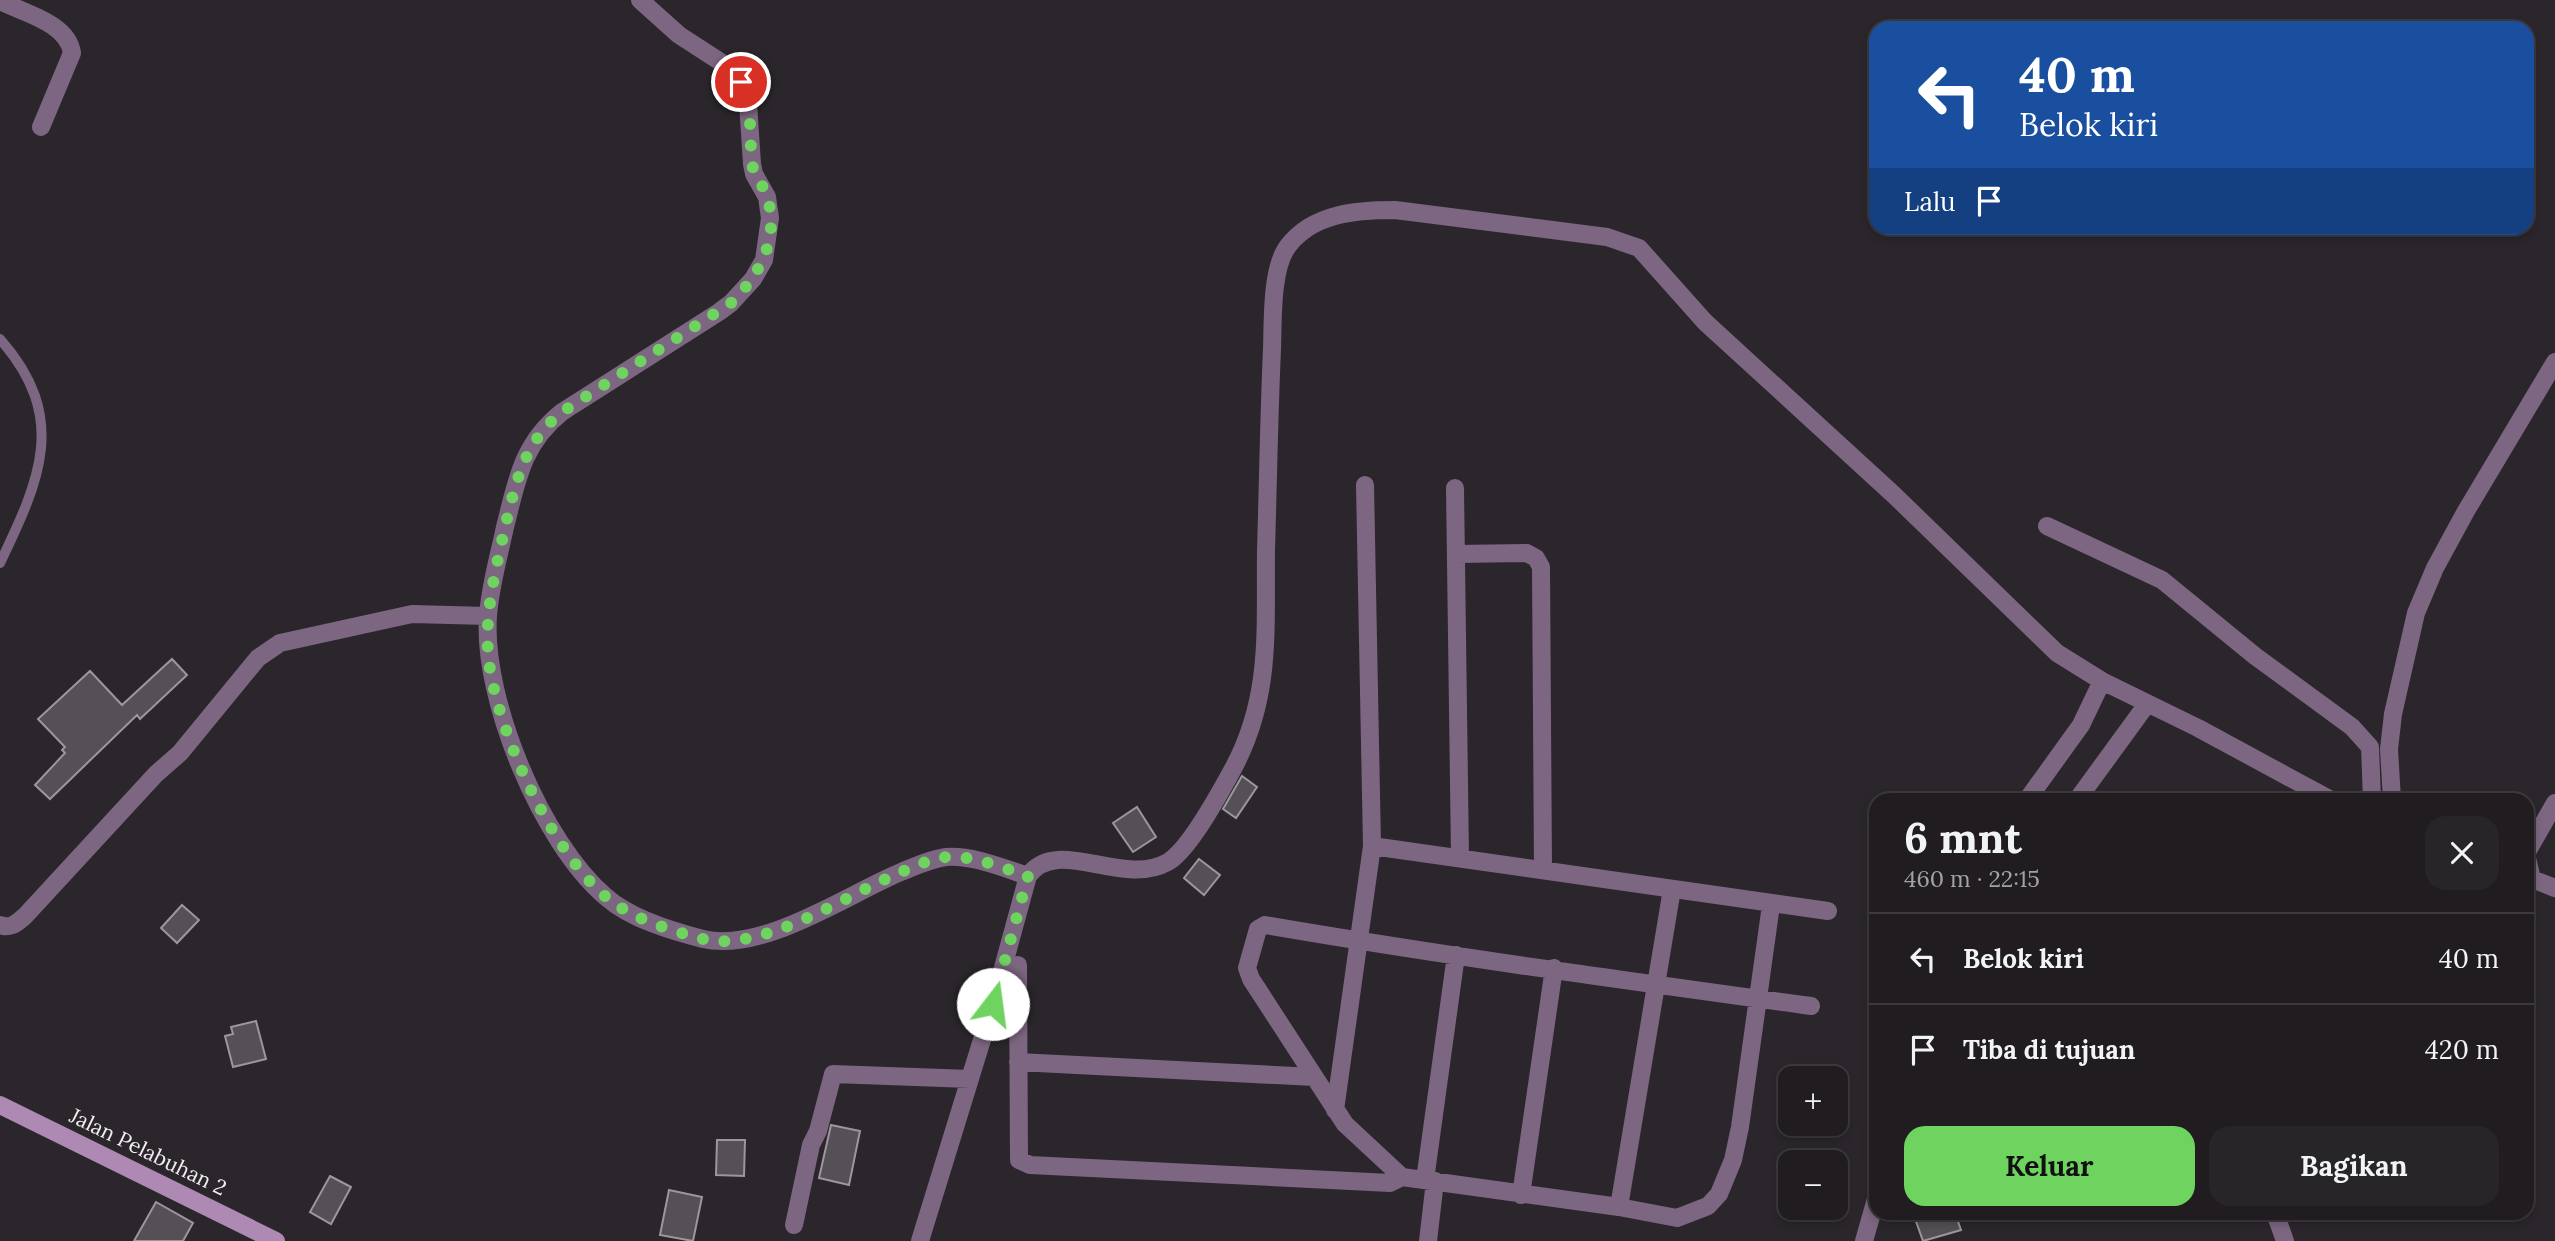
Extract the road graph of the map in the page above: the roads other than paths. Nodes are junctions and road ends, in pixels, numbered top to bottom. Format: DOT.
graph roads {
  1 [pos="640,0"];
  2 [pos="0,1"];
  3 [pos="41,127"];
  4 [pos="0,339"];
  5 [pos="2555,362"];
  6 [pos="1365,485"];
  7 [pos="1455,488"];
  8 [pos="2046,526"];
  9 [pos="1456,554"];
  10 [pos="0,563"];
  11 [pos="488,616"];
  12 [pos="2102,681"];
  13 [pos="2147,705"];
  14 [pos="2032,793"];
  15 [pos="2082,793"];
  16 [pos="2318,793"];
  17 [pos="2372,793"];
  18 [pos="2392,793"];
  19 [pos="2555,803"];
  20 [pos="2534,840"];
  21 [pos="1373,846"];
  22 [pos="1460,857"];
  23 [pos="1543,870"];
  24 [pos="1028,876"];
  25 [pos="2534,880"];
  26 [pos="2555,888"];
  27 [pos="1672,889"];
  28 [pos="1771,905"];
  29 [pos="1828,911"];
  30 [pos="0,925"];
  31 [pos="1359,941"];
  32 [pos="1456,955"];
  33 [pos="1018,965"];
  34 [pos="1554,968"];
  35 [pos="1657,985"];
  36 [pos="1759,999"];
  37 [pos="1811,1006"];
  38 [pos="1018,1062"];
  39 [pos="1314,1077"];
  40 [pos="970,1079"];
  41 [pos="0,1105"];
  42 [pos="1335,1110"];
  43 [pos="1402,1177"];
  44 [pos="1430,1181"];
  45 [pos="1521,1195"];
  46 [pos="1619,1207"];
  47 [pos="1870,1220"];
  48 [pos="2278,1220"];
  49 [pos="794,1225"];
  50 [pos="271,1240"];
  51 [pos="920,1241"];
  52 [pos="1428,1241"];
  53 [pos="1864,1241"];
  54 [pos="2285,1241"];
  1 -- 11 [label="street"];
  2 -- 3 [label="street"];
  4 -- 10 [label="lane"];
  5 -- 18 [label="street"];
  6 -- 21 [label="street"];
  7 -- 9 [label="street"];
  8 -- 17 [label="street"];
  9 -- 22 [label="street"];
  9 -- 23 [label="street"];
  11 -- 24 [label="street"];
  11 -- 30 [label="street"];
  12 -- 13 [label="street"];
  12 -- 14 [label="street"];
  12 -- 24 [label="street"];
  13 -- 15 [label="street"];
  13 -- 16 [label="street"];
  19 -- 20 [label="street"];
  21 -- 22 [label="street"];
  21 -- 31 [label="street"];
  22 -- 23 [label="street"];
  23 -- 27 [label="street"];
  24 -- 40 [label="street"];
  25 -- 26 [label="street"];
  27 -- 28 [label="street"];
  27 -- 35 [label="street"];
  28 -- 29 [label="street"];
  28 -- 36 [label="street"];
  31 -- 32 [label="street"];
  31 -- 39 [label="street"];
  31 -- 42 [label="street"];
  32 -- 34 [label="street"];
  32 -- 44 [label="street"];
  33 -- 38 [label="street"];
  34 -- 35 [label="street"];
  34 -- 45 [label="street"];
  35 -- 36 [label="street"];
  35 -- 46 [label="street"];
  36 -- 37 [label="street"];
  36 -- 46 [label="street"];
  38 -- 39 [label="street"];
  38 -- 43 [label="street"];
  39 -- 42 [label="street"];
  40 -- 49 [label="street"];
  40 -- 51 [label="street"];
  41 -- 50 [label="main road, Jalan Pelabuhan 2"];
  42 -- 43 [label="street"];
  43 -- 44 [label="street"];
  44 -- 45 [label="street"];
  44 -- 52 [label="street"];
  45 -- 46 [label="street"];
  47 -- 53 [label="street"];
  48 -- 54 [label="street"];
}
